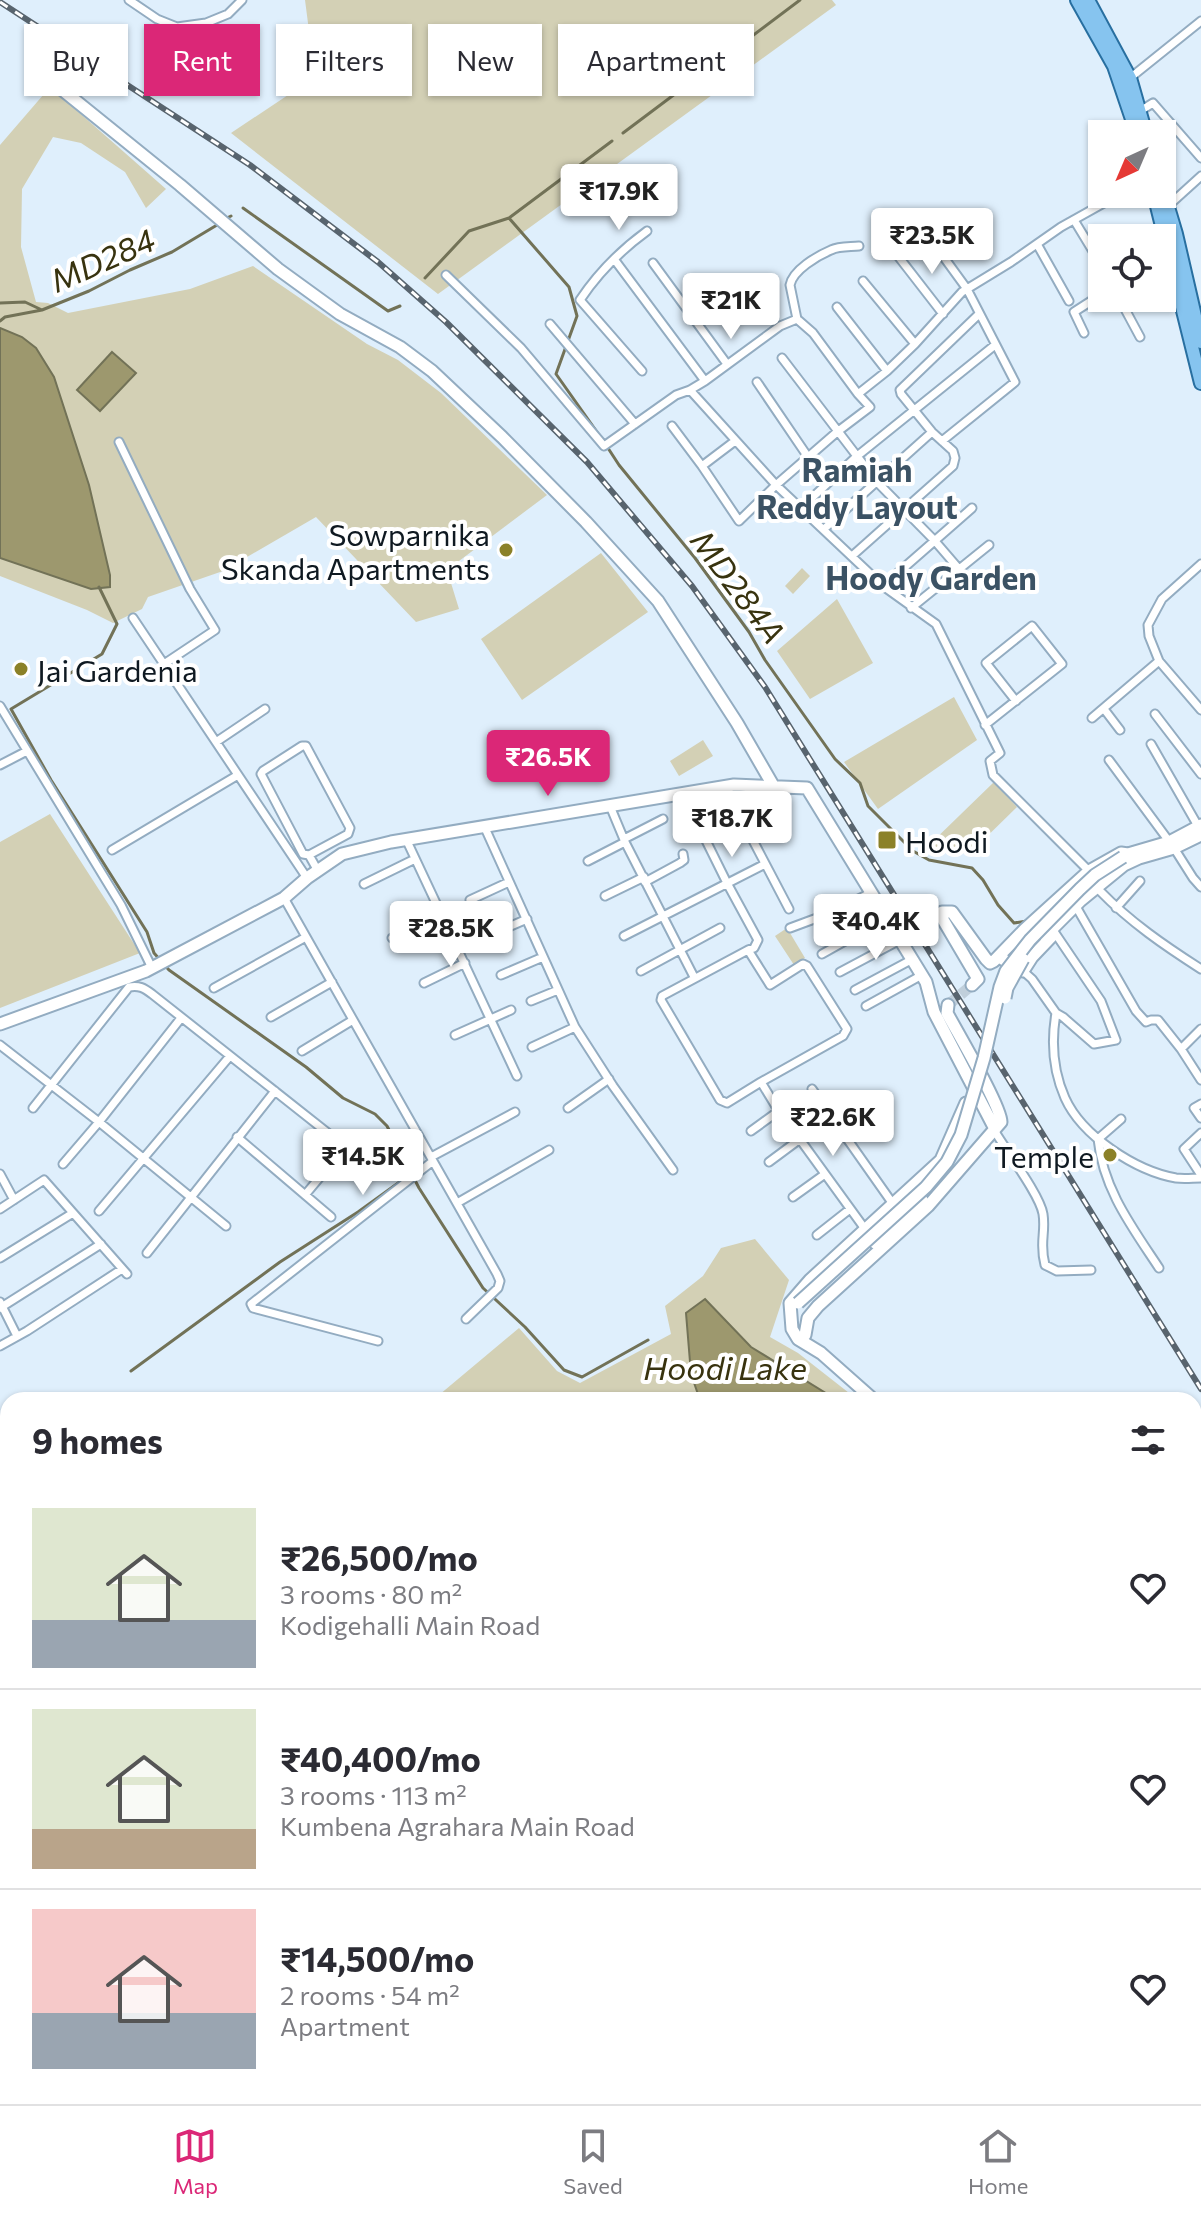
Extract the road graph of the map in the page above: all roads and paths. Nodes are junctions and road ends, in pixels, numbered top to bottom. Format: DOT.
graph roads {
  1 [pos="129,0"];
  2 [pos="242,0"];
  3 [pos="1077,0"];
  4 [pos="1088,0"];
  5 [pos="1201,21"];
  6 [pos="1130,78"];
  7 [pos="70,96"];
  8 [pos="1140,111"];
  9 [pos="1132,120"];
  10 [pos="1142,120"];
  11 [pos="1201,158"];
  12 [pos="1201,176"];
  13 [pos="1176,199"];
  14 [pos="1095,208"];
  15 [pos="1169,208"];
  16 [pos="1074,220"];
  17 [pos="924,230"];
  18 [pos="647,231"];
  19 [pos="1088,243"];
  20 [pos="1037,244"];
  21 [pos="859,246"];
  22 [pos="898,256"];
  23 [pos="614,259"];
  24 [pos="653,263"];
  25 [pos="446,275"];
  26 [pos="863,281"];
  27 [pos="967,289"];
  28 [pos="1176,291"];
  29 [pos="1069,301"];
  30 [pos="1088,303"];
  31 [pos="837,307"];
  32 [pos="1127,312"];
  33 [pos="1197,312"];
  34 [pos="943,314"];
  35 [pos="979,314"];
  36 [pos="797,319"];
  37 [pos="550,324"];
  38 [pos="1084,333"];
  39 [pos="1140,337"];
  40 [pos="1201,342"];
  41 [pos="915,344"];
  42 [pos="995,345"];
  43 [pos="782,358"];
  44 [pos="727,364"];
  45 [pos="642,371"];
  46 [pos="887,371"];
  47 [pos="705,381"];
  48 [pos="757,382"];
  49 [pos="1201,383"];
  50 [pos="690,390"];
  51 [pos="858,394"];
  52 [pos="915,411"];
  53 [pos="635,424"];
  54 [pos="672,426"];
  55 [pos="837,432"];
  56 [pos="932,432"];
  57 [pos="735,441"];
  58 [pos="942,441"];
  59 [pos="119,442"];
  60 [pos="808,457"];
  61 [pos="856,457"];
  62 [pos="702,466"];
  63 [pos="876,481"];
  64 [pos="776,485"];
  65 [pos="801,508"];
  66 [pos="972,508"];
  67 [pos="904,510"];
  68 [pos="824,529"];
  69 [pos="934,540"];
  70 [pos="989,545"];
  71 [pos="852,556"];
  72 [pos="1201,564"];
  73 [pos="959,569"];
  74 [pos="883,586"];
  75 [pos="911,608"];
  76 [pos="133,618"];
  77 [pos="1159,661"];
  78 [pos="164,664"];
  79 [pos="1016,701"];
  80 [pos="0,706"];
  81 [pos="265,709"];
  82 [pos="1104,709"];
  83 [pos="1201,710"];
  84 [pos="1155,714"];
  85 [pos="1092,718"];
  86 [pos="985,725"];
  87 [pos="1120,730"];
  88 [pos="216,742"];
  89 [pos="1151,744"];
  90 [pos="27,751"];
  91 [pos="1109,760"];
  92 [pos="0,765"];
  93 [pos="1201,774"];
  94 [pos="238,775"];
  95 [pos="725,787"];
  96 [pos="774,787"];
  97 [pos="683,794"];
  98 [pos="610,806"];
  99 [pos="663,819"];
  100 [pos="485,828"];
  101 [pos="1200,829"];
  102 [pos="406,839"];
  103 [pos="625,841"];
  104 [pos="1171,845"];
  105 [pos="112,850"];
  106 [pos="683,854"];
  107 [pos="309,855"];
  108 [pos="415,859"];
  109 [pos="588,861"];
  110 [pos="765,864"];
  111 [pos="1131,865"];
  112 [pos="318,871"];
  113 [pos="1089,871"];
  114 [pos="307,878"];
  115 [pos="644,879"];
  116 [pos="509,882"];
  117 [pos="727,883"];
  118 [pos="364,884"];
  119 [pos="1201,887"];
  120 [pos="1100,891"];
  121 [pos="871,893"];
  122 [pos="605,896"];
  123 [pos="284,898"];
  124 [pos="470,900"];
  125 [pos="1116,908"];
  126 [pos="789,909"];
  127 [pos="1078,910"];
  128 [pos="441,913"];
  129 [pos="664,917"];
  130 [pos="886,918"];
  131 [pos="527,919"];
  132 [pos="720,928"];
  133 [pos="790,928"];
  134 [pos="1055,933"];
  135 [pos="624,936"];
  136 [pos="306,937"];
  137 [pos="392,938"];
  138 [pos="483,938"];
  139 [pos="900,940"];
  140 [pos="681,950"];
  141 [pos="748,950"];
  142 [pos="822,954"];
  143 [pos="543,957"];
  144 [pos="999,957"];
  145 [pos="911,960"];
  146 [pos="465,963"];
  147 [pos="159,964"];
  148 [pos="1201,969"];
  149 [pos="641,971"];
  150 [pos="1023,971"];
  151 [pos="840,972"];
  152 [pos="501,975"];
  153 [pos="922,975"];
  154 [pos="694,977"];
  155 [pos="332,982"];
  156 [pos="424,983"];
  157 [pos="972,985"];
  158 [pos="214,988"];
  159 [pos="558,990"];
  160 [pos="855,990"];
  161 [pos="531,1001"];
  162 [pos="948,1005"];
  163 [pos="866,1006"];
  164 [pos="511,1010"];
  165 [pos="1056,1013"];
  166 [pos="271,1017"];
  167 [pos="181,1018"];
  168 [pos="492,1019"];
  169 [pos="353,1020"];
  170 [pos="0,1024"];
  171 [pos="575,1027"];
  172 [pos="1201,1029"];
  173 [pos="455,1035"];
  174 [pos="0,1045"];
  175 [pos="532,1047"];
  176 [pos="1181,1049"];
  177 [pos="302,1051"];
  178 [pos="230,1056"];
  179 [pos="517,1076"];
  180 [pos="609,1079"];
  181 [pos="1201,1080"];
  182 [pos="761,1082"];
  183 [pos="971,1083"];
  184 [pos="51,1086"];
  185 [pos="812,1089"];
  186 [pos="275,1091"];
  187 [pos="1201,1104"];
  188 [pos="33,1108"];
  189 [pos="568,1108"];
  190 [pos="780,1110"];
  191 [pos="515,1112"];
  192 [pos="1201,1118"];
  193 [pos="1121,1119"];
  194 [pos="99,1122"];
  195 [pos="997,1127"];
  196 [pos="751,1131"];
  197 [pos="1201,1133"];
  198 [pos="953,1135"];
  199 [pos="237,1137"];
  200 [pos="800,1139"];
  201 [pos="1098,1139"];
  202 [pos="338,1141"];
  203 [pos="549,1150"];
  204 [pos="977,1150"];
  205 [pos="340,1153"];
  206 [pos="143,1159"];
  207 [pos="432,1159"];
  208 [pos="769,1162"];
  209 [pos="63,1164"];
  210 [pos="673,1170"];
  211 [pos="0,1174"];
  212 [pos="825,1174"];
  213 [pos="1201,1176"];
  214 [pos="305,1195"];
  215 [pos="190,1197"];
  216 [pos="793,1197"];
  217 [pos="14,1200"];
  218 [pos="457,1203"];
  219 [pos="893,1204"];
  220 [pos="0,1209"];
  221 [pos="850,1209"];
  222 [pos="99,1211"];
  223 [pos="73,1213"];
  224 [pos="331,1217"];
  225 [pos="226,1226"];
  226 [pos="865,1229"];
  227 [pos="817,1235"];
  228 [pos="101,1244"];
  229 [pos="147,1253"];
  230 [pos="0,1258"];
  231 [pos="1159,1268"];
  232 [pos="1091,1270"];
  233 [pos="1,1306"];
  234 [pos="791,1318"];
  235 [pos="466,1319"];
  236 [pos="17,1336"];
  237 [pos="804,1337"];
  238 [pos="378,1341"];
  239 [pos="0,1346"];
  240 [pos="865,1392"];
  1 -- 2 [label="street"];
  3 -- 9 [label="main road"];
  4 -- 6 [label="main road"];
  5 -- 6 [label="street"];
  6 -- 8 [label="main road"];
  7 -- 96 [label="street"];
  8 -- 10 [label="main road"];
  8 -- 11 [label="street"];
  12 -- 13 [label="street"];
  14 -- 16 [label="street"];
  15 -- 33 [label="main road"];
  16 -- 19 [label="street"];
  16 -- 20 [label="street"];
  17 -- 27 [label="street"];
  18 -- 23 [label="street"];
  20 -- 27 [label="street"];
  20 -- 29 [label="street"];
  21 -- 36 [label="street"];
  22 -- 34 [label="street"];
  23 -- 45 [label="street"];
  23 -- 47 [label="street"];
  24 -- 44 [label="street"];
  25 -- 53 [label="street"];
  26 -- 41 [label="street"];
  27 -- 34 [label="street"];
  27 -- 35 [label="street"];
  28 -- 49 [label="main road"];
  30 -- 38 [label="street"];
  31 -- 46 [label="street"];
  32 -- 39 [label="street"];
  33 -- 40 [label="main road"];
  34 -- 41 [label="street"];
  35 -- 42 [label="street"];
  35 -- 52 [label="street"];
  36 -- 44 [label="street"];
  36 -- 51 [label="street"];
  37 -- 53 [label="street"];
  41 -- 46 [label="street"];
  42 -- 52 [label="street"];
  42 -- 58 [label="street"];
  43 -- 55 [label="street"];
  44 -- 47 [label="street"];
  46 -- 51 [label="street"];
  47 -- 50 [label="street"];
  48 -- 60 [label="street"];
  50 -- 53 [label="street"];
  50 -- 57 [label="street"];
  51 -- 55 [label="street"];
  52 -- 56 [label="street"];
  52 -- 61 [label="street"];
  54 -- 62 [label="street"];
  55 -- 60 [label="street"];
  55 -- 61 [label="street"];
  56 -- 58 [label="street"];
  56 -- 63 [label="street"];
  57 -- 62 [label="street"];
  57 -- 64 [label="street"];
  58 -- 67 [label="street"];
  59 -- 78 [label="street"];
  60 -- 64 [label="street"];
  61 -- 63 [label="street"];
  61 -- 65 [label="street"];
  62 -- 64 [label="street"];
  63 -- 67 [label="street"];
  63 -- 68 [label="street"];
  64 -- 65 [label="street"];
  65 -- 68 [label="street"];
  66 -- 69 [label="street"];
  67 -- 69 [label="street"];
  67 -- 71 [label="street"];
  68 -- 71 [label="street"];
  69 -- 73 [label="street"];
  69 -- 74 [label="street"];
  70 -- 73 [label="street"];
  71 -- 74 [label="street"];
  72 -- 77 [label="street"];
  73 -- 75 [label="street"];
  74 -- 75 [label="street"];
  75 -- 86 [label="street"];
  76 -- 78 [label="street"];
  77 -- 82 [label="street"];
  77 -- 83 [label="street"];
  78 -- 88 [label="street"];
  79 -- 79 [label="street"];
  79 -- 86 [label="street"];
  80 -- 90 [label="street"];
  81 -- 88 [label="street"];
  82 -- 85 [label="street"];
  82 -- 87 [label="street"];
  84 -- 93 [label="street"];
  86 -- 113 [label="street"];
  88 -- 94 [label="street"];
  89 -- 101 [label="street"];
  90 -- 92 [label="street"];
  90 -- 147 [label="street"];
  91 -- 104 [label="street"];
  94 -- 105 [label="street"];
  94 -- 114 [label="street"];
  95 -- 96 [label="street"];
  95 -- 97 [label="street"];
  95 -- 110 [label="street"];
  96 -- 121 [label="street"];
  97 -- 98 [label="street"];
  97 -- 117 [label="street"];
  98 -- 100 [label="street"];
  98 -- 103 [label="street"];
  99 -- 103 [label="street"];
  100 -- 102 [label="street"];
  100 -- 116 [label="street"];
  101 -- 104 [label="street"];
  102 -- 108 [label="street"];
  102 -- 112 [label="street"];
  103 -- 109 [label="street"];
  103 -- 115 [label="street"];
  104 -- 111 [label="street"];
  104 -- 119 [label="street"];
  106 -- 115 [label="street"];
  107 -- 107 [label="street"];
  107 -- 112 [label="street"];
  108 -- 118 [label="street"];
  108 -- 128 [label="street"];
  110 -- 117 [label="street"];
  110 -- 126 [label="street"];
  111 -- 113 [label="street"];
  111 -- 120 [label="street"];
  111 -- 125 [label="street"];
  111 -- 234 [label="street, bridge"];
  111 -- 237 [label="street, bridge"];
  112 -- 114 [label="street"];
  113 -- 144 [label="street"];
  114 -- 123 [label="street"];
  115 -- 122 [label="street"];
  115 -- 129 [label="street"];
  116 -- 124 [label="street"];
  116 -- 131 [label="street"];
  117 -- 129 [label="street"];
  117 -- 141 [label="street"];
  120 -- 125 [label="street"];
  120 -- 127 [label="street"];
  121 -- 130 [label="street"];
  121 -- 133 [label="street"];
  123 -- 136 [label="street"];
  123 -- 147 [label="street"];
  125 -- 148 [label="street"];
  127 -- 134 [label="street"];
  127 -- 176 [label="street"];
  128 -- 137 [label="street"];
  128 -- 146 [label="street"];
  129 -- 135 [label="street"];
  129 -- 140 [label="street"];
  130 -- 139 [label="street"];
  130 -- 142 [label="street"];
  131 -- 138 [label="street"];
  131 -- 143 [label="street"];
  132 -- 140 [label="street"];
  134 -- 150 [label="street"];
  134 -- 165 [label="street"];
  136 -- 155 [label="street"];
  136 -- 158 [label="street"];
  139 -- 145 [label="street"];
  139 -- 151 [label="street"];
  140 -- 149 [label="street"];
  140 -- 154 [label="street"];
  141 -- 154 [label="street"];
  141 -- 182 [label="street"];
  143 -- 152 [label="street"];
  143 -- 159 [label="street"];
  144 -- 150 [label="street"];
  144 -- 157 [label="street"];
  145 -- 153 [label="street"];
  145 -- 160 [label="street"];
  146 -- 156 [label="street"];
  146 -- 168 [label="street"];
  147 -- 170 [label="street"];
  150 -- 165 [label="street"];
  153 -- 163 [label="street"];
  153 -- 183 [label="street"];
  154 -- 182 [label="street"];
  155 -- 166 [label="street"];
  155 -- 169 [label="street"];
  159 -- 161 [label="street"];
  159 -- 171 [label="street"];
  162 -- 195 [label="street"];
  164 -- 168 [label="street"];
  165 -- 201 [label="street"];
  167 -- 178 [label="street"];
  167 -- 184 [label="street"];
  167 -- 194 [label="street"];
  168 -- 173 [label="street"];
  168 -- 179 [label="street"];
  169 -- 177 [label="street"];
  169 -- 207 [label="street"];
  171 -- 175 [label="street"];
  171 -- 180 [label="street"];
  172 -- 176 [label="street"];
  174 -- 184 [label="street"];
  176 -- 181 [label="street"];
  178 -- 186 [label="street"];
  178 -- 206 [label="street"];
  180 -- 189 [label="street"];
  180 -- 210 [label="street"];
  182 -- 190 [label="street"];
  183 -- 195 [label="street"];
  183 -- 198 [label="street"];
  184 -- 188 [label="street"];
  184 -- 194 [label="street"];
  185 -- 219 [label="street"];
  186 -- 199 [label="street"];
  186 -- 202 [label="street"];
  187 -- 192 [label="street"];
  190 -- 196 [label="street"];
  190 -- 200 [label="street"];
  191 -- 207 [label="street"];
  193 -- 201 [label="street"];
  194 -- 206 [label="street"];
  194 -- 209 [label="street"];
  195 -- 204 [label="street"];
  195 -- 232 [label="street"];
  197 -- 213 [label="street"];
  198 -- 204 [label="street"];
  198 -- 219 [label="street"];
  199 -- 214 [label="street"];
  199 -- 215 [label="street"];
  200 -- 208 [label="street"];
  200 -- 212 [label="street"];
  201 -- 213 [label="street"];
  201 -- 231 [label="street"];
  203 -- 218 [label="street"];
  204 -- 237 [label="street"];
  205 -- 214 [label="street"];
  206 -- 215 [label="street"];
  206 -- 222 [label="street"];
  207 -- 218 [label="street"];
  207 -- 238 [label="street"];
  211 -- 217 [label="street"];
  212 -- 216 [label="street"];
  212 -- 221 [label="street"];
  214 -- 224 [label="street"];
  215 -- 225 [label="street"];
  215 -- 229 [label="street"];
  217 -- 220 [label="street"];
  217 -- 223 [label="street"];
  218 -- 235 [label="street"];
  219 -- 226 [label="street"];
  221 -- 226 [label="street"];
  221 -- 227 [label="street"];
  223 -- 228 [label="street"];
  223 -- 230 [label="street"];
  226 -- 234 [label="street"];
  228 -- 233 [label="street"];
  228 -- 236 [label="street"];
  233 -- 236 [label="street"];
  234 -- 237 [label="street"];
  236 -- 239 [label="street"];
  237 -- 240 [label="street"];
}
